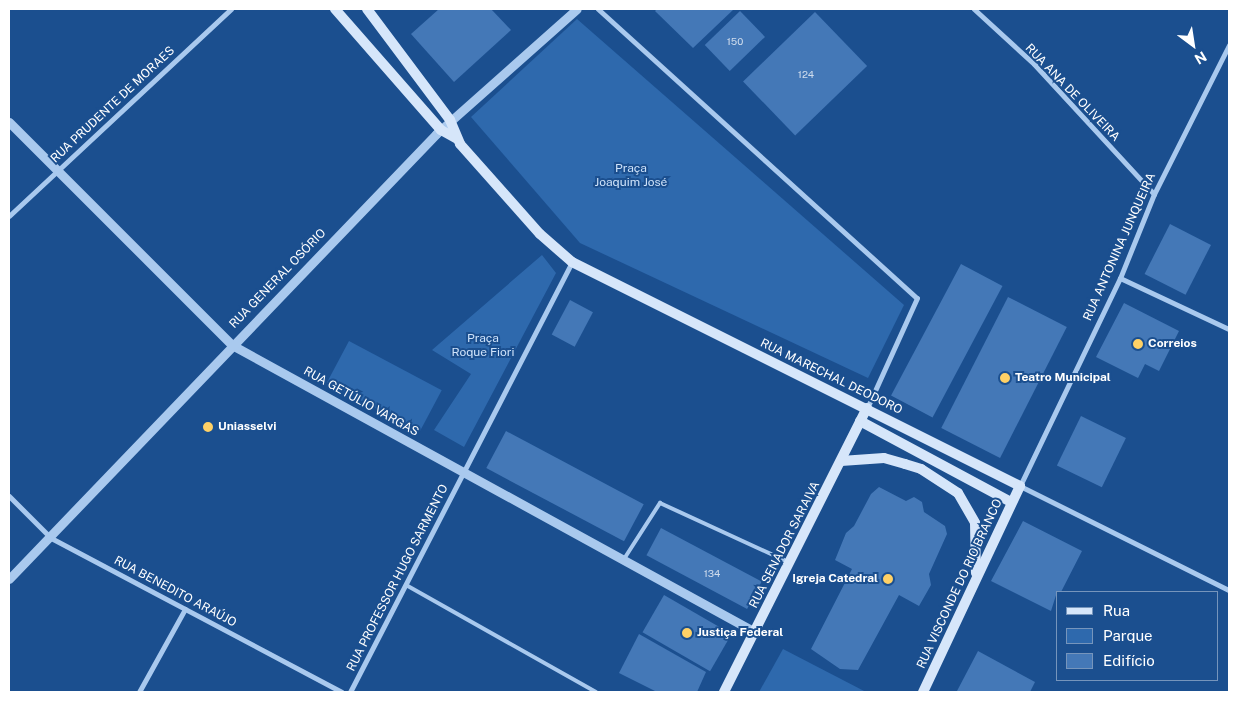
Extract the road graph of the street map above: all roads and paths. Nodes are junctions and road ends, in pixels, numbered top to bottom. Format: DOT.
graph roads {
  1 [pos="231,9"];
  2 [pos="335,9"];
  3 [pos="367,9"];
  4 [pos="577,9"];
  5 [pos="598,9"];
  6 [pos="974,9"];
  7 [pos="1229,45"];
  8 [pos="450,120"];
  9 [pos="9,122"];
  10 [pos="441,130"];
  11 [pos="457,139"];
  12 [pos="57,171"];
  13 [pos="1154,194"];
  14 [pos="9,216"];
  15 [pos="572,262"];
  16 [pos="1120,278"];
  17 [pos="1229,329"];
  18 [pos="232,345"];
  19 [pos="867,408"];
  20 [pos="860,422"];
  21 [pos="841,461"];
  22 [pos="463,473"];
  23 [pos="1020,486"];
  24 [pos="9,496"];
  25 [pos="1011,502"];
  26 [pos="51,538"];
  27 [pos="623,560"];
  28 [pos="790,563"];
  29 [pos="976,578"];
  30 [pos="9,579"];
  31 [pos="406,585"];
  32 [pos="1229,590"];
  33 [pos="185,609"];
  34 [pos="755,632"];
  35 [pos="139,692"];
  36 [pos="342,692"];
  37 [pos="350,692"];
  38 [pos="596,692"];
  39 [pos="724,692"];
  40 [pos="923,692"];
  1 -- 12 [label="street, RUA PRUDENTE DE MORAES"];
  2 -- 10 [label="main road, RUA MARECHAL DEODORO"];
  3 -- 8 [label="main road, RUA MARECHAL DEODORO"];
  4 -- 8 [label="street, RUA GENERAL OSÓRIO"];
  5 -- 19 [label="street"];
  6 -- 13 [label="street, RUA ANA DE OLIVEIRA"];
  7 -- 13 [label="street, RUA ANTONINA JUNQUEIRA"];
  8 -- 10 [label="street, RUA GENERAL OSÓRIO"];
  8 -- 11 [label="main road, RUA MARECHAL DEODORO"];
  9 -- 12 [label="street, RUA GETÚLIO VARGAS"];
  10 -- 11 [label="main road, RUA MARECHAL DEODORO"];
  10 -- 18 [label="street, RUA GENERAL OSÓRIO"];
  11 -- 15 [label="main road, RUA MARECHAL DEODORO"];
  12 -- 14 [label="street, RUA PRUDENTE DE MORAES"];
  12 -- 18 [label="street, RUA GETÚLIO VARGAS"];
  13 -- 16 [label="street, RUA ANTONINA JUNQUEIRA"];
  15 -- 19 [label="main road, RUA MARECHAL DEODORO"];
  15 -- 22 [label="street"];
  16 -- 17 [label="street"];
  16 -- 23 [label="street, RUA ANTONINA JUNQUEIRA"];
  18 -- 22 [label="street, RUA GETÚLIO VARGAS"];
  18 -- 26 [label="street, RUA GENERAL OSÓRIO"];
  19 -- 20 [label="main road, RUA SENADOR SARAIVA"];
  19 -- 23 [label="main road, RUA MARECHAL DEODORO"];
  20 -- 21 [label="main road, RUA SENADOR SARAIVA"];
  20 -- 25 [label="main road"];
  21 -- 28 [label="main road, RUA SENADOR SARAIVA"];
  21 -- 29 [label="main road"];
  22 -- 27 [label="street, RUA GETÚLIO VARGAS"];
  22 -- 31 [label="street, RUA PROFESSOR HUGO SARMENTO"];
  23 -- 25 [label="main road, RUA VISCONDE DO RIO BRANCO"];
  23 -- 32 [label="street, RUA MARECHAL DEODORO"];
  24 -- 26 [label="street, RUA BENEDITO ARAÚJO"];
  25 -- 29 [label="main road, RUA VISCONDE DO RIO BRANCO"];
  26 -- 30 [label="street, RUA GENERAL OSÓRIO"];
  26 -- 33 [label="street, RUA BENEDITO ARAÚJO"];
  27 -- 28 [label="lane"];
  27 -- 34 [label="street, RUA GETÚLIO VARGAS"];
  28 -- 34 [label="main road, RUA SENADOR SARAIVA"];
  29 -- 40 [label="main road, RUA VISCONDE DO RIO BRANCO"];
  31 -- 37 [label="street, RUA PROFESSOR HUGO SARMENTO"];
  31 -- 38 [label="lane"];
  33 -- 35 [label="street"];
  33 -- 36 [label="street, RUA BENEDITO ARAÚJO"];
  34 -- 39 [label="main road, RUA SENADOR SARAIVA"];
}
